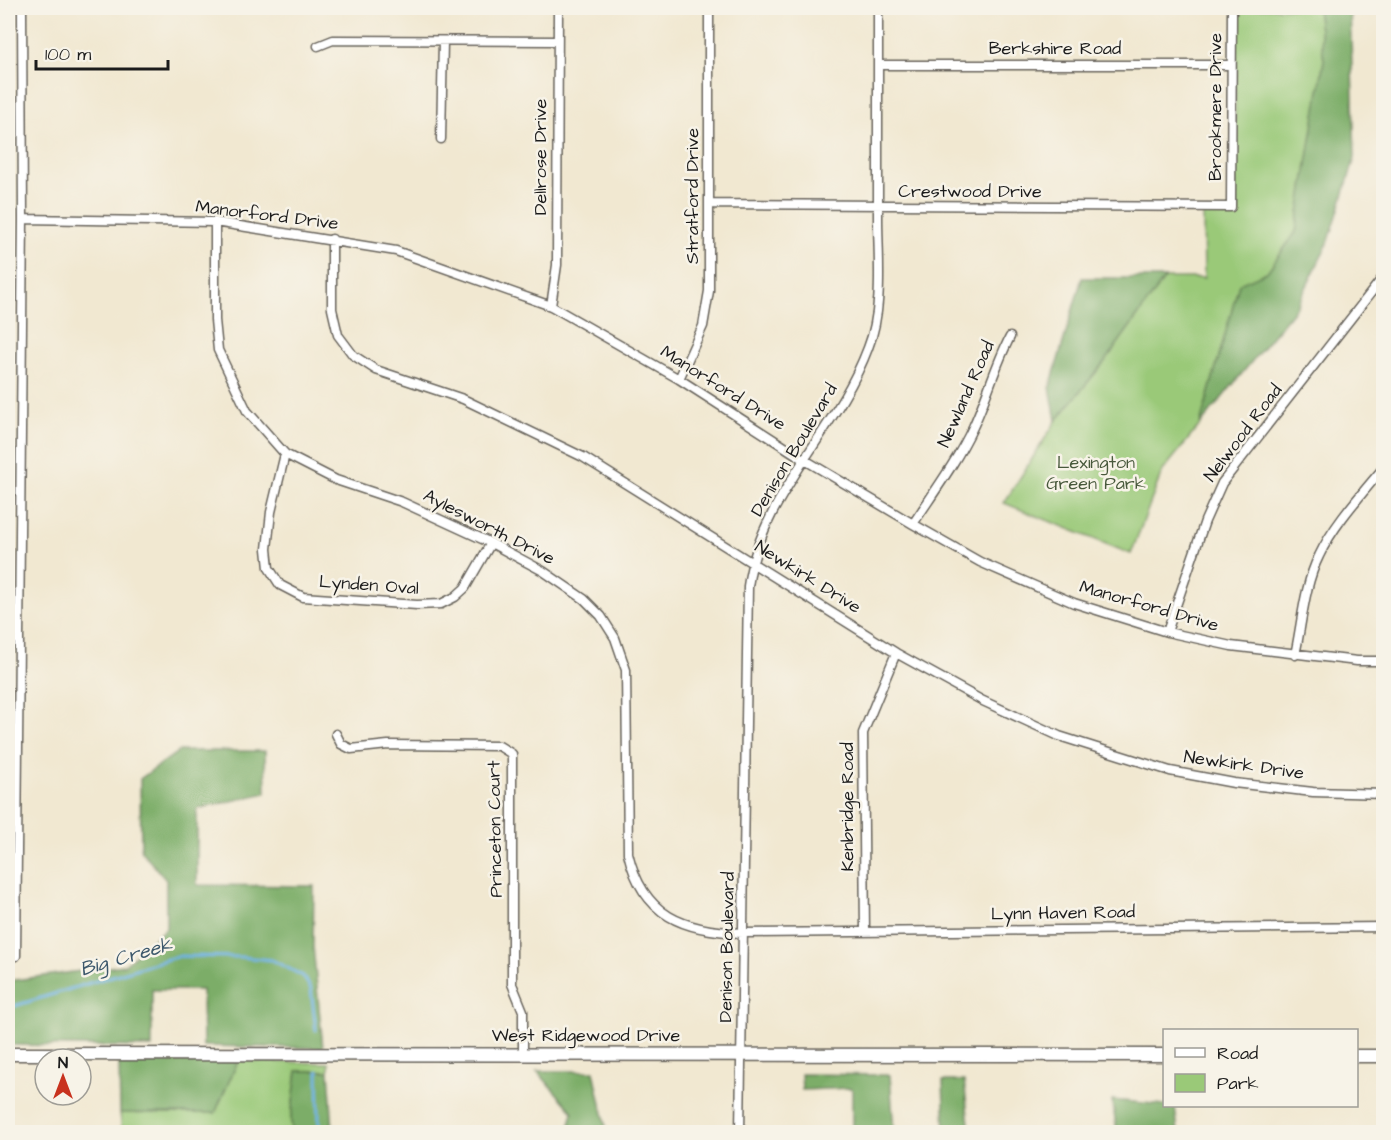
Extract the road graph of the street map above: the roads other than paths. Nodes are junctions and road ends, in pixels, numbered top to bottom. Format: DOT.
graph roads {
  1 [pos="22,8"];
  2 [pos="558,8"];
  3 [pos="709,8"];
  4 [pos="878,8"];
  5 [pos="1232,8"];
  6 [pos="443,42"];
  7 [pos="557,42"];
  8 [pos="318,46"];
  9 [pos="878,65"];
  10 [pos="1231,65"];
  11 [pos="441,139"];
  12 [pos="709,204"];
  13 [pos="878,207"];
  14 [pos="1231,207"];
  15 [pos="23,219"];
  16 [pos="215,222"];
  17 [pos="332,239"];
  18 [pos="1383,276"];
  19 [pos="551,306"];
  20 [pos="1010,337"];
  21 [pos="680,379"];
  22 [pos="285,454"];
  23 [pos="805,460"];
  24 [pos="1383,467"];
  25 [pos="913,524"];
  26 [pos="491,543"];
  27 [pos="752,561"];
  28 [pos="1167,632"];
  29 [pos="896,652"];
  30 [pos="1295,655"];
  31 [pos="1383,661"];
  32 [pos="336,734"];
  33 [pos="1383,794"];
  34 [pos="12,867"];
  35 [pos="1383,927"];
  36 [pos="865,932"];
  37 [pos="743,933"];
  38 [pos="16,956"];
  39 [pos="523,1053"];
  40 [pos="8,1054"];
  41 [pos="742,1054"];
  42 [pos="1163,1055"];
  43 [pos="1358,1056"];
  44 [pos="1383,1056"];
  45 [pos="740,1132"];
  1 -- 15 [label="street"];
  2 -- 7 [label="street, Dellrose Drive"];
  3 -- 12 [label="street, Stratford Drive"];
  4 -- 9 [label="street, Denison Boulevard"];
  5 -- 10 [label="street, Brookmere Drive"];
  6 -- 7 [label="street"];
  6 -- 8 [label="street"];
  6 -- 11 [label="street"];
  7 -- 19 [label="street, Dellrose Drive"];
  9 -- 10 [label="street, Berkshire Road"];
  9 -- 13 [label="street, Denison Boulevard"];
  10 -- 14 [label="street, Brookmere Drive"];
  12 -- 13 [label="street, Crestwood Drive"];
  12 -- 21 [label="street, Stratford Drive"];
  13 -- 14 [label="street, Crestwood Drive"];
  13 -- 23 [label="street, Denison Boulevard"];
  15 -- 16 [label="street, Manorford Drive"];
  15 -- 34 [label="street"];
  16 -- 17 [label="street, Manorford Drive"];
  16 -- 22 [label="street, Aylesworth Drive"];
  17 -- 19 [label="street, Manorford Drive"];
  17 -- 27 [label="street, Newkirk Drive"];
  18 -- 28 [label="street, Nelwood Road"];
  19 -- 21 [label="street, Manorford Drive"];
  20 -- 25 [label="street, Newland Road"];
  21 -- 23 [label="street, Manorford Drive"];
  22 -- 26 [label="street, Aylesworth Drive"];
  22 -- 26 [label="street, Lynden Oval"];
  23 -- 25 [label="street, Manorford Drive"];
  23 -- 27 [label="street, Denison Boulevard"];
  24 -- 30 [label="street"];
  25 -- 28 [label="street, Manorford Drive"];
  26 -- 37 [label="street, Aylesworth Drive"];
  27 -- 29 [label="street, Newkirk Drive"];
  27 -- 37 [label="street, Denison Boulevard"];
  28 -- 30 [label="street, Manorford Drive"];
  29 -- 33 [label="street, Newkirk Drive"];
  29 -- 36 [label="street, Kenbridge Road"];
  30 -- 31 [label="street, Manorford Drive"];
  32 -- 39 [label="street, Princeton Court"];
  34 -- 38 [label="street"];
  35 -- 36 [label="street, Lynn Haven Road"];
  36 -- 37 [label="street, Lynn Haven Road"];
  37 -- 41 [label="street, Denison Boulevard"];
  39 -- 40 [label="main road, West Ridgewood Drive"];
  39 -- 41 [label="main road, West Ridgewood Drive"];
  41 -- 42 [label="main road, West Ridgewood Drive"];
  41 -- 45 [label="street, Denison Boulevard"];
  43 -- 44 [label="main road"];
}
